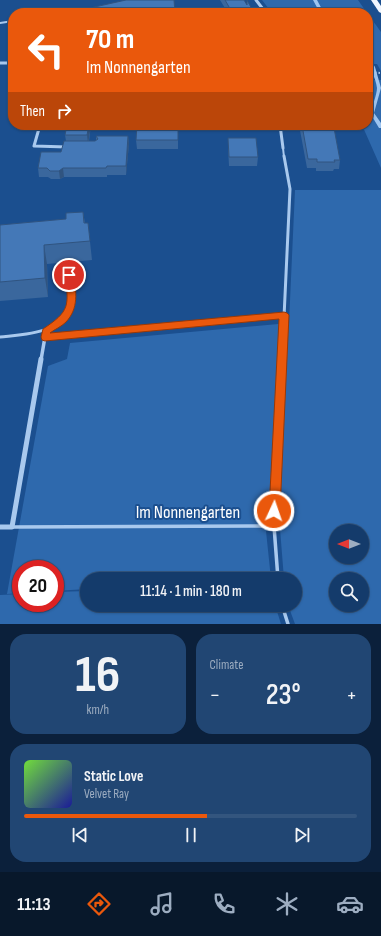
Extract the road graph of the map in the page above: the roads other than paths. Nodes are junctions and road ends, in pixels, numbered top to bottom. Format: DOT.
graph roads {
  1 [pos="256,0"];
  2 [pos="374,0"];
  3 [pos="262,8"];
  4 [pos="381,11"];
  5 [pos="39,130"];
  6 [pos="281,130"];
  7 [pos="72,147"];
  8 [pos="283,148"];
  9 [pos="65,269"];
  10 [pos="284,315"];
  11 [pos="46,331"];
  12 [pos="0,337"];
  13 [pos="45,337"];
  14 [pos="274,526"];
  15 [pos="0,527"];
  16 [pos="12,527"];
  17 [pos="277,572"];
  18 [pos="284,612"];
  19 [pos="288,624"];
  1 -- 3 [label="street"];
  2 -- 4 [label="main road"];
  5 -- 7 [label="street"];
  6 -- 8 [label="street"];
  8 -- 10 [label="lane"];
  9 -- 11 [label="lane"];
  10 -- 13 [label="street"];
  10 -- 14 [label="lane"];
  11 -- 12 [label="lane"];
  11 -- 13 [label="street"];
  13 -- 16 [label="street"];
  14 -- 16 [label="lane, Im Nonnengarten"];
  14 -- 17 [label="lane"];
  15 -- 16 [label="street, Im Nonnengarten"];
  18 -- 19 [label="lane"];
}
